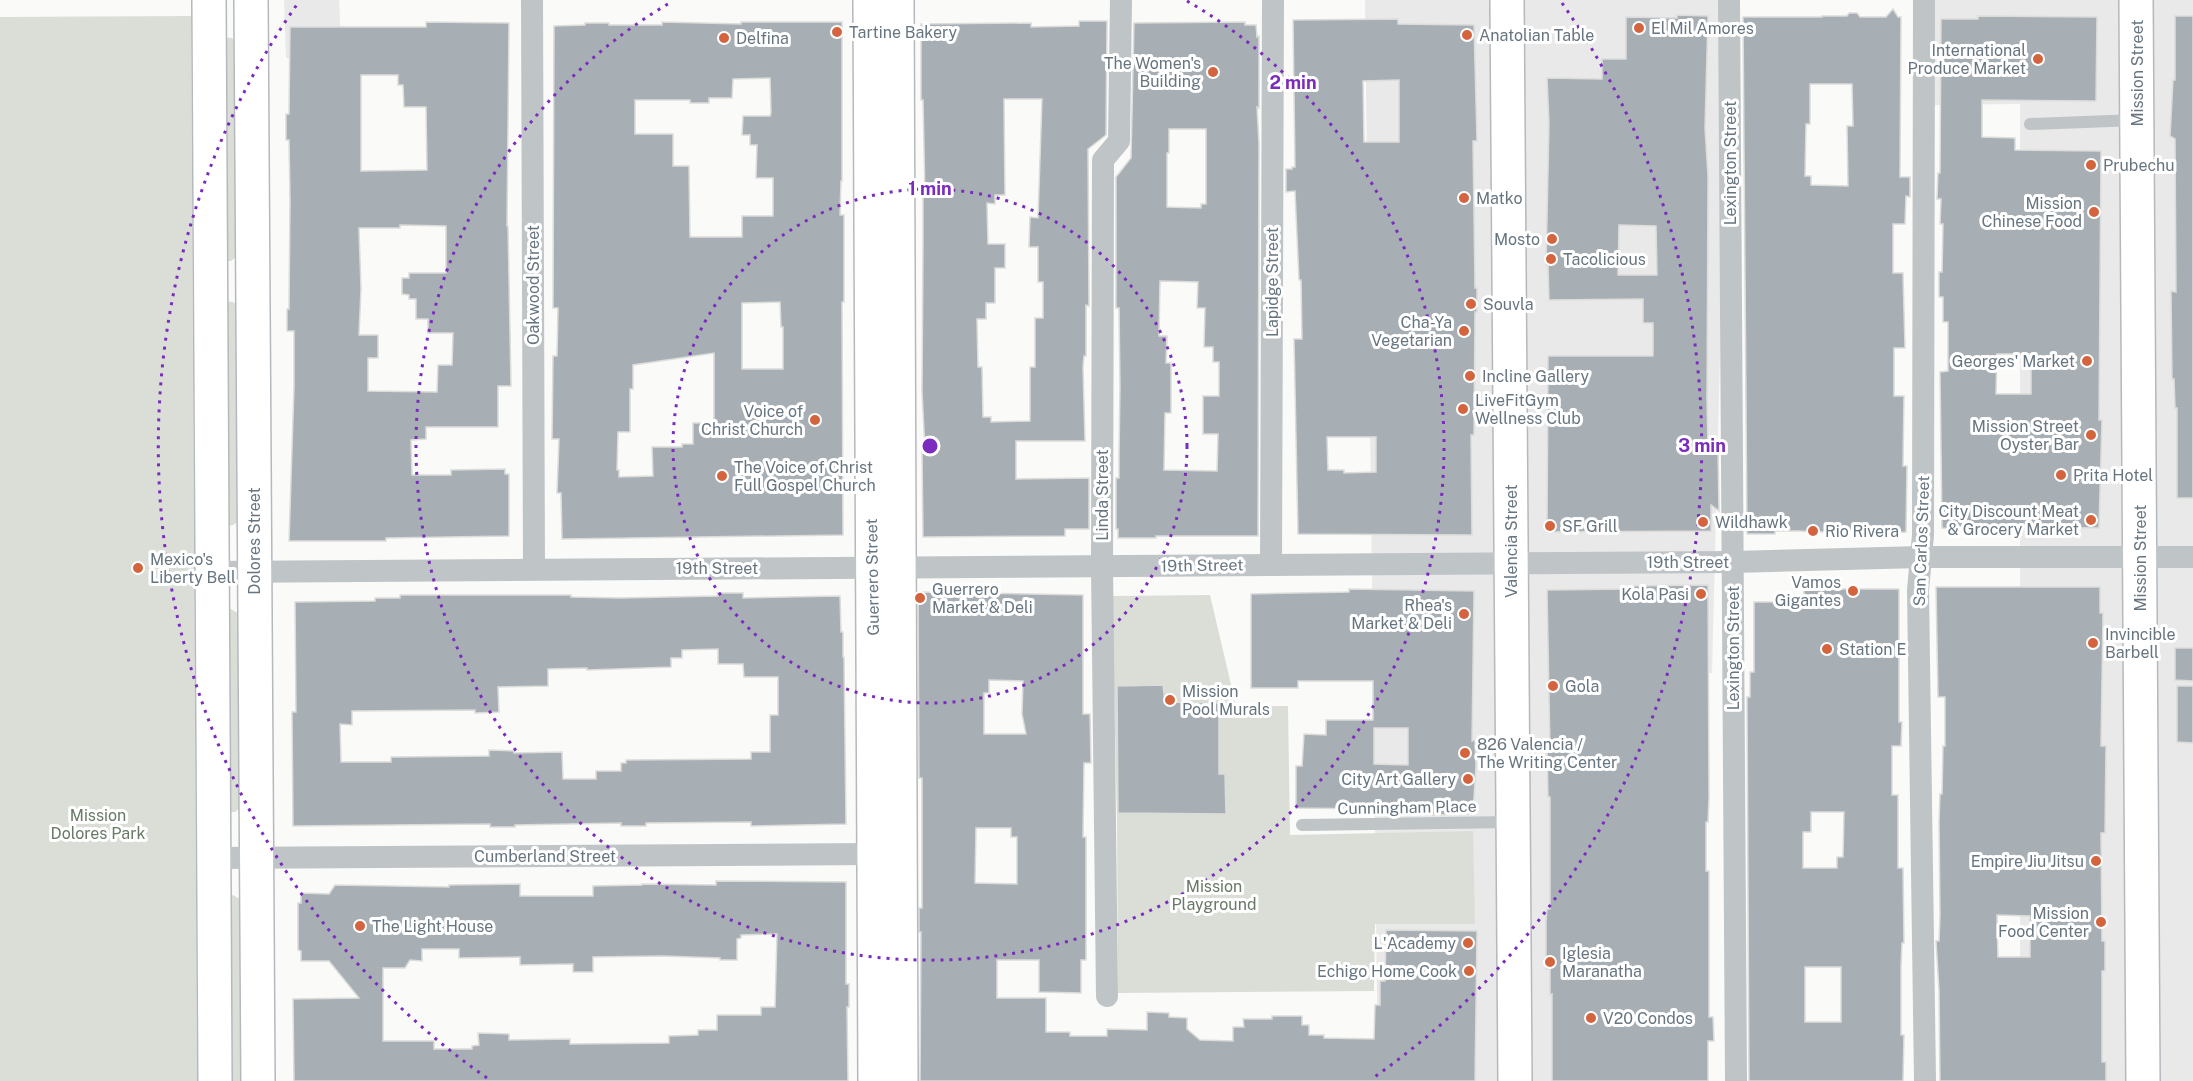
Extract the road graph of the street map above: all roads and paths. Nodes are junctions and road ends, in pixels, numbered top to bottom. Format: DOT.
graph roads {
  1 [pos="208,0"];
  2 [pos="251,0"];
  3 [pos="532,0"];
  4 [pos="870,0"];
  5 [pos="897,0"];
  6 [pos="1121,0"];
  7 [pos="1273,0"];
  8 [pos="1507,0"];
  9 [pos="1729,0"];
  10 [pos="1924,0"];
  11 [pos="2136,0"];
  12 [pos="2137,120"];
  13 [pos="2030,124"];
  14 [pos="210,280"];
  15 [pos="253,280"];
  16 [pos="1921,557"];
  17 [pos="2140,557"];
  18 [pos="2193,557"];
  19 [pos="1733,562"];
  20 [pos="1511,563"];
  21 [pos="1271,565"];
  22 [pos="1102,566"];
  23 [pos="885,567"];
  24 [pos="534,570"];
  25 [pos="212,572"];
  26 [pos="255,573"];
  27 [pos="1513,822"];
  28 [pos="1302,825"];
  29 [pos="875,854"];
  30 [pos="214,858"];
  31 [pos="256,858"];
  32 [pos="1107,996"];
  33 [pos="215,1081"];
  34 [pos="258,1081"];
  35 [pos="875,1081"];
  36 [pos="901,1081"];
  37 [pos="1515,1081"];
  38 [pos="1736,1081"];
  39 [pos="1925,1081"];
  40 [pos="2143,1081"];
  1 -- 14 [label="main road"];
  2 -- 15 [label="main road, Dolores Street"];
  3 -- 24 [label="street, Oakwood Street"];
  4 -- 23 [label="main road, Guerrero Street"];
  5 -- 23 [label="main road, Guerrero Street"];
  6 -- 22 [label="street, Linda Street"];
  7 -- 21 [label="street, Lapidge Street"];
  8 -- 20 [label="main road, Valencia Street"];
  9 -- 19 [label="street, Lexington Street"];
  10 -- 16 [label="street, San Carlos Street"];
  11 -- 12 [label="main road, Mission Street"];
  12 -- 13 [label="lane"];
  12 -- 17 [label="main road, Mission Street"];
  14 -- 15 [label="main road"];
  14 -- 25 [label="main road"];
  15 -- 26 [label="main road, Dolores Street"];
  16 -- 17 [label="street, 19th Street"];
  16 -- 19 [label="street, 19th Street"];
  16 -- 39 [label="street, San Carlos Street"];
  17 -- 18 [label="street, 19th Street"];
  17 -- 40 [label="main road, Mission Street"];
  19 -- 20 [label="street, 19th Street"];
  19 -- 38 [label="street, Lexington Street"];
  20 -- 21 [label="street, 19th Street"];
  20 -- 27 [label="main road, Valencia Street"];
  21 -- 22 [label="street, 19th Street"];
  22 -- 23 [label="street, 19th Street"];
  22 -- 32 [label="street, Linda Street"];
  23 -- 24 [label="street, 19th Street"];
  23 -- 29 [label="main road, Guerrero Street"];
  23 -- 36 [label="main road, Guerrero Street"];
  24 -- 26 [label="street, 19th Street"];
  25 -- 26 [label="street, 19th Street"];
  25 -- 30 [label="main road"];
  26 -- 31 [label="main road, Dolores Street"];
  27 -- 28 [label="lane, Cunningham Place"];
  27 -- 37 [label="main road, Valencia Street"];
  29 -- 31 [label="street, Cumberland Street"];
  29 -- 35 [label="main road, Guerrero Street"];
  30 -- 31 [label="street, Cumberland Street"];
  30 -- 33 [label="main road"];
  31 -- 34 [label="main road, Dolores Street"];
}
